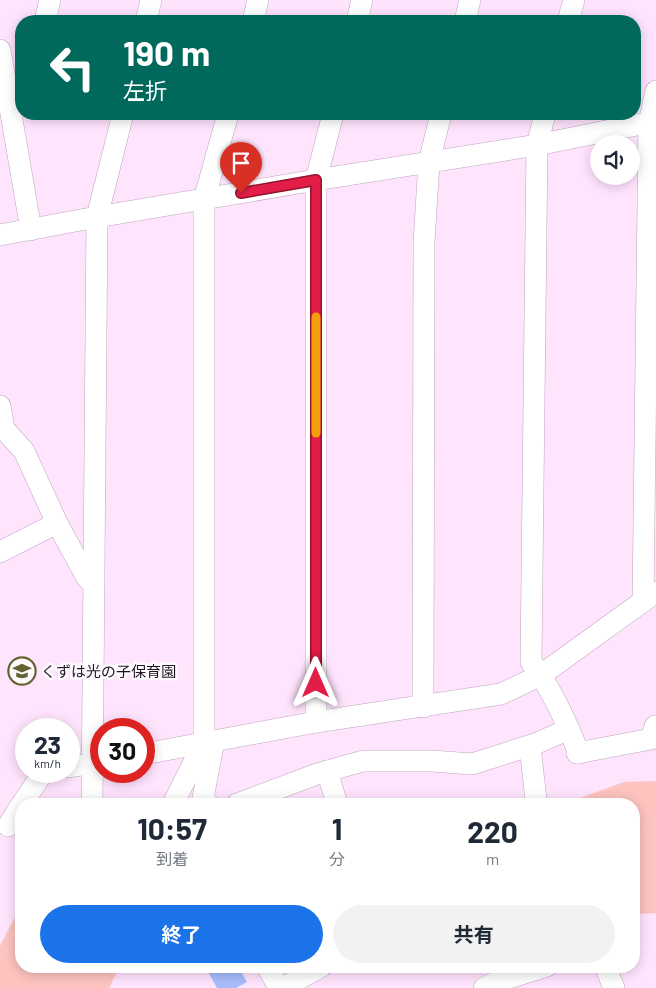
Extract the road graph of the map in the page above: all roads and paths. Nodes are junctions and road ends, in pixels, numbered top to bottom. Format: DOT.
graph roads {
  1 [pos="50,0"];
  2 [pos="151,0"];
  3 [pos="258,0"];
  4 [pos="362,0"];
  5 [pos="470,0"];
  6 [pos="574,0"];
  7 [pos="46,15"];
  8 [pos="147,15"];
  9 [pos="254,15"];
  10 [pos="358,15"];
  11 [pos="466,15"];
  12 [pos="570,15"];
  13 [pos="0,50"];
  14 [pos="656,91"];
  15 [pos="15,98"];
  16 [pos="18,120"];
  17 [pos="121,120"];
  18 [pos="226,120"];
  19 [pos="331,120"];
  20 [pos="440,120"];
  21 [pos="543,120"];
  22 [pos="652,122"];
  23 [pos="537,145"];
  24 [pos="429,162"];
  25 [pos="316,180"];
  26 [pos="204,200"];
  27 [pos="97,217"];
  28 [pos="31,230"];
  29 [pos="0,235"];
  30 [pos="0,406"];
  31 [pos="2,428"];
  32 [pos="57,524"];
  33 [pos="0,552"];
  34 [pos="94,584"];
  35 [pos="650,597"];
  36 [pos="541,675"];
  37 [pos="423,707"];
  38 [pos="96,718"];
  39 [pos="316,722"];
  40 [pos="569,729"];
  41 [pos="654,736"];
  42 [pos="209,741"];
  43 [pos="530,746"];
  44 [pos="155,752"];
  45 [pos="327,771"];
  46 [pos="36,783"];
  47 [pos="95,783"];
  48 [pos="27,798"];
  49 [pos="93,798"];
  50 [pos="173,798"];
  51 [pos="203,798"];
  52 [pos="253,798"];
  53 [pos="335,798"];
  54 [pos="536,798"];
  55 [pos="271,973"];
  56 [pos="309,973"];
  57 [pos="521,973"];
  58 [pos="608,973"];
  59 [pos="491,981"];
  60 [pos="281,988"];
  61 [pos="614,988"];
  1 -- 7 [label="street"];
  2 -- 8 [label="street"];
  3 -- 9 [label="street"];
  4 -- 10 [label="street"];
  5 -- 11 [label="street"];
  6 -- 12 [label="street"];
  13 -- 15 [label="street"];
  14 -- 22 [label="street"];
  16 -- 28 [label="street"];
  17 -- 27 [label="street"];
  18 -- 26 [label="street"];
  19 -- 25 [label="street"];
  20 -- 24 [label="street"];
  21 -- 23 [label="street"];
  22 -- 23 [label="street"];
  22 -- 35 [label="street"];
  23 -- 24 [label="street"];
  23 -- 36 [label="street"];
  24 -- 25 [label="street"];
  24 -- 37 [label="street"];
  25 -- 26 [label="street"];
  25 -- 39 [label="street"];
  26 -- 27 [label="street"];
  26 -- 42 [label="street"];
  27 -- 28 [label="street"];
  27 -- 34 [label="street"];
  28 -- 29 [label="street"];
  30 -- 31 [label="street"];
  31 -- 32 [label="street"];
  32 -- 33 [label="street"];
  32 -- 34 [label="street"];
  34 -- 38 [label="street"];
  35 -- 36 [label="street"];
  36 -- 37 [label="street"];
  36 -- 40 [label="street"];
  37 -- 39 [label="street"];
  39 -- 42 [label="street"];
  40 -- 41 [label="street"];
  40 -- 43 [label="street"];
  42 -- 44 [label="street"];
  42 -- 50 [label="street"];
  42 -- 51 [label="street"];
  43 -- 45 [label="street"];
  43 -- 54 [label="street"];
  45 -- 52 [label="street"];
  45 -- 53 [label="street"];
  46 -- 48 [label="street"];
  47 -- 49 [label="street"];
  55 -- 60 [label="street"];
  56 -- 60 [label="street"];
  57 -- 59 [label="street"];
  58 -- 61 [label="street"];
}
